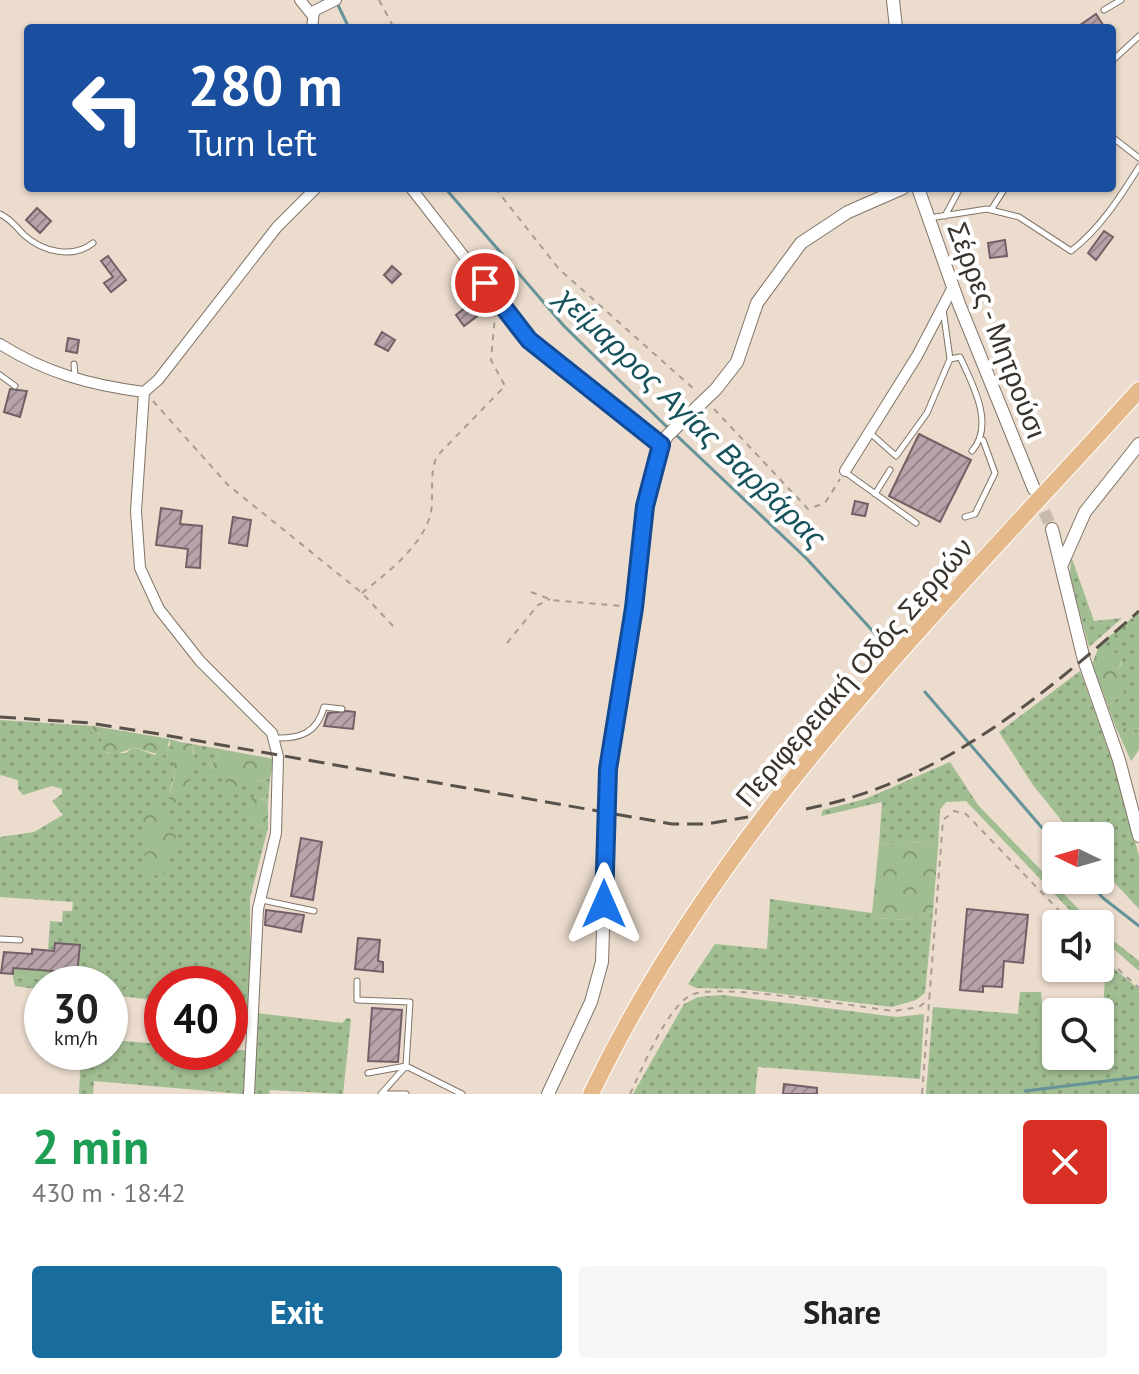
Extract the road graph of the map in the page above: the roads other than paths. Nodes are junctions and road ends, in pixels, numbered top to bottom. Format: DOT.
graph roads {
  1 [pos="300,0"];
  2 [pos="336,0"];
  3 [pos="893,0"];
  4 [pos="1121,0"];
  5 [pos="1104,10"];
  6 [pos="315,11"];
  7 [pos="313,24"];
  8 [pos="896,24"];
  9 [pos="1139,36"];
  10 [pos="1116,57"];
  11 [pos="1116,140"];
  12 [pos="1139,158"];
  13 [pos="1139,167"];
  14 [pos="312,192"];
  15 [pos="414,192"];
  16 [pos="894,192"];
  17 [pos="919,192"];
  18 [pos="958,192"];
  19 [pos="1002,192"];
  20 [pos="991,210"];
  21 [pos="0,214"];
  22 [pos="945,217"];
  23 [pos="928,218"];
  24 [pos="93,243"];
  25 [pos="953,287"];
  26 [pos="943,309"];
  27 [pos="0,344"];
  28 [pos="950,359"];
  29 [pos="74,364"];
  30 [pos="0,375"];
  31 [pos="76,381"];
  32 [pos="15,386"];
  33 [pos="1139,390"];
  34 [pos="144,392"];
  35 [pos="868,431"];
  36 [pos="983,440"];
  37 [pos="664,441"];
  38 [pos="1139,444"];
  39 [pos="972,451"];
  40 [pos="890,470"];
  41 [pos="845,471"];
  42 [pos="1034,489"];
  43 [pos="875,494"];
  44 [pos="965,517"];
  45 [pos="916,523"];
  46 [pos="1052,529"];
  47 [pos="1062,564"];
  48 [pos="342,709"];
  49 [pos="274,738"];
  50 [pos="1139,836"];
  51 [pos="262,900"];
  52 [pos="314,911"];
  53 [pos="0,939"];
  54 [pos="20,940"];
  55 [pos="357,981"];
  56 [pos="406,1066"];
  57 [pos="368,1073"];
  58 [pos="249,1094"];
  59 [pos="381,1094"];
  60 [pos="406,1094"];
  61 [pos="462,1094"];
  62 [pos="548,1094"];
  63 [pos="591,1094"];
  1 -- 6 [label="street"];
  2 -- 6 [label="street"];
  3 -- 8 [label="street"];
  4 -- 5 [label="lane"];
  6 -- 7 [label="street"];
  9 -- 10 [label="lane"];
  11 -- 12 [label="lane"];
  13 -- 20 [label="lane"];
  14 -- 34 [label="street"];
  15 -- 37 [label="street"];
  16 -- 37 [label="street"];
  17 -- 23 [label="street, Σέρρες - Μητρούσι"];
  18 -- 22 [label="lane"];
  19 -- 20 [label="lane"];
  20 -- 22 [label="lane"];
  21 -- 24 [label="lane"];
  22 -- 23 [label="lane"];
  23 -- 25 [label="street, Σέρρες - Μητρούσι"];
  25 -- 26 [label="street"];
  25 -- 42 [label="street, Σέρρες - Μητρούσι"];
  26 -- 28 [label="lane"];
  26 -- 35 [label="street"];
  27 -- 31 [label="street"];
  28 -- 35 [label="lane"];
  28 -- 36 [label="lane"];
  29 -- 31 [label="lane"];
  30 -- 32 [label="lane"];
  31 -- 34 [label="street"];
  33 -- 63 [label="main road, Περιφερειακή Οδός Σερρών"];
  34 -- 49 [label="street"];
  35 -- 41 [label="street"];
  36 -- 39 [label="lane"];
  36 -- 44 [label="lane"];
  37 -- 62 [label="street"];
  38 -- 47 [label="street"];
  40 -- 43 [label="lane"];
  41 -- 43 [label="lane"];
  43 -- 45 [label="lane"];
  46 -- 47 [label="street"];
  47 -- 50 [label="street"];
  48 -- 49 [label="lane"];
  49 -- 51 [label="street"];
  51 -- 52 [label="lane"];
  51 -- 58 [label="street"];
  53 -- 54 [label="lane"];
  55 -- 56 [label="lane"];
  56 -- 57 [label="lane"];
  56 -- 59 [label="lane"];
  56 -- 61 [label="lane"];
  59 -- 60 [label="lane"];
}
